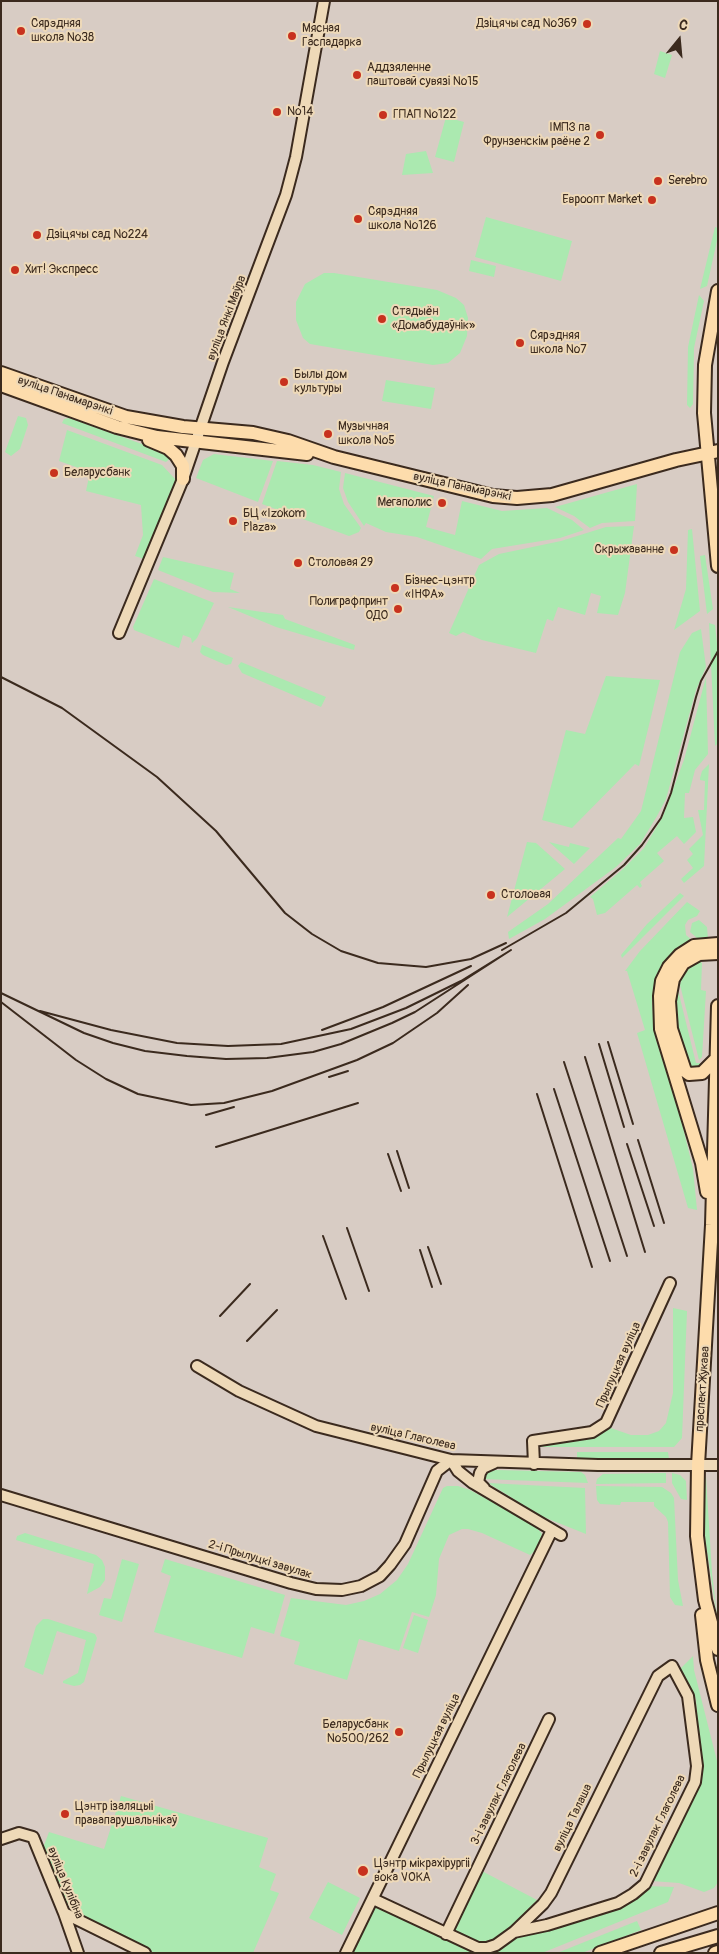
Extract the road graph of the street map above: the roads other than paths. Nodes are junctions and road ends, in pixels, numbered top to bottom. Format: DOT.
graph roads {
  1 [pos="324,1"];
  2 [pos="718,291"];
  3 [pos="1,373"];
  4 [pos="1,385"];
  5 [pos="117,427"];
  6 [pos="201,428"];
  7 [pos="197,442"];
  8 [pos="712,452"];
  9 [pos="334,457"];
  10 [pos="183,480"];
  11 [pos="718,566"];
  12 [pos="119,633"];
  13 [pos="718,944"];
  14 [pos="718,953"];
  15 [pos="718,1006"];
  16 [pos="715,1060"];
  17 [pos="712,1224"];
  18 [pos="670,1283"];
  19 [pos="198,1366"];
  20 [pos="451,1460"];
  21 [pos="498,1462"];
  22 [pos="534,1464"];
  23 [pos="698,1465"];
  24 [pos="718,1465"];
  25 [pos="486,1491"];
  26 [pos="1,1495"];
  27 [pos="705,1600"];
  28 [pos="718,1649"];
  29 [pos="718,1705"];
  30 [pos="549,1719"];
  31 [pos="696,1758"];
  32 [pos="1,1839"];
  33 [pos="372,1899"];
  34 [pos="64,1913"];
  35 [pos="718,1914"];
  36 [pos="514,1932"];
  37 [pos="446,1934"];
  38 [pos="718,1936"];
  39 [pos="78,1953"];
  40 [pos="144,1953"];
  41 [pos="346,1953"];
  42 [pos="600,1953"];
  43 [pos="661,1953"];
  1 -- 6 [label="street, вуліца Янкі Маўра"];
  2 -- 8 [label="main road"];
  3 -- 6 [label="main road, вуліца Панамарэнкі"];
  4 -- 5 [label="main road, вуліца Панамарэнкі"];
  5 -- 7 [label="main road, вуліца Панамарэнкі"];
  5 -- 10 [label="main road"];
  6 -- 7 [label="street, вуліца Янкі Маўра"];
  6 -- 9 [label="main road, вуліца Панамарэнкі"];
  7 -- 9 [label="main road, вуліца Панамарэнкі"];
  7 -- 10 [label="street, вуліца Янкі Маўра"];
  8 -- 9 [label="main road, вуліца Панамарэнкі"];
  8 -- 11 [label="main road"];
  10 -- 12 [label="street, вуліца Янкі Маўра"];
  13 -- 17 [label="main road"];
  14 -- 16 [label="main road"];
  15 -- 16 [label="main road, праспект Жукава"];
  16 -- 17 [label="main road, праспект Жукава"];
  17 -- 23 [label="main road, праспект Жукава"];
  18 -- 22 [label="street, Прылуцкая вуліца"];
  19 -- 20 [label="street, вуліца Глаголева"];
  20 -- 21 [label="street, вуліца Глаголева"];
  20 -- 25 [label="street"];
  20 -- 26 [label="street, 2-і Прылуцкі завулак"];
  21 -- 22 [label="street, вуліца Глаголева"];
  21 -- 25 [label="street"];
  22 -- 23 [label="street, вуліца Глаголева"];
  23 -- 24 [label="street"];
  23 -- 27 [label="main road, праспект Жукава"];
  25 -- 33 [label="street, Прылуцкая вуліца"];
  27 -- 28 [label="main road, праспект Жукава"];
  27 -- 29 [label="main road"];
  30 -- 37 [label="street, 3-і завулак Глаголева"];
  31 -- 36 [label="street, 2-і завулак Глаголева"];
  31 -- 36 [label="street, вуліца Талаша"];
  32 -- 34 [label="street, вуліца Кулібіна"];
  33 -- 37 [label="street"];
  33 -- 41 [label="street, Прылуцкая вуліца"];
  34 -- 39 [label="street, вуліца Кулібіна"];
  34 -- 40 [label="street"];
  35 -- 42 [label="main road"];
  36 -- 37 [label="street, вуліца Талаша"];
  38 -- 43 [label="main road"];
}
